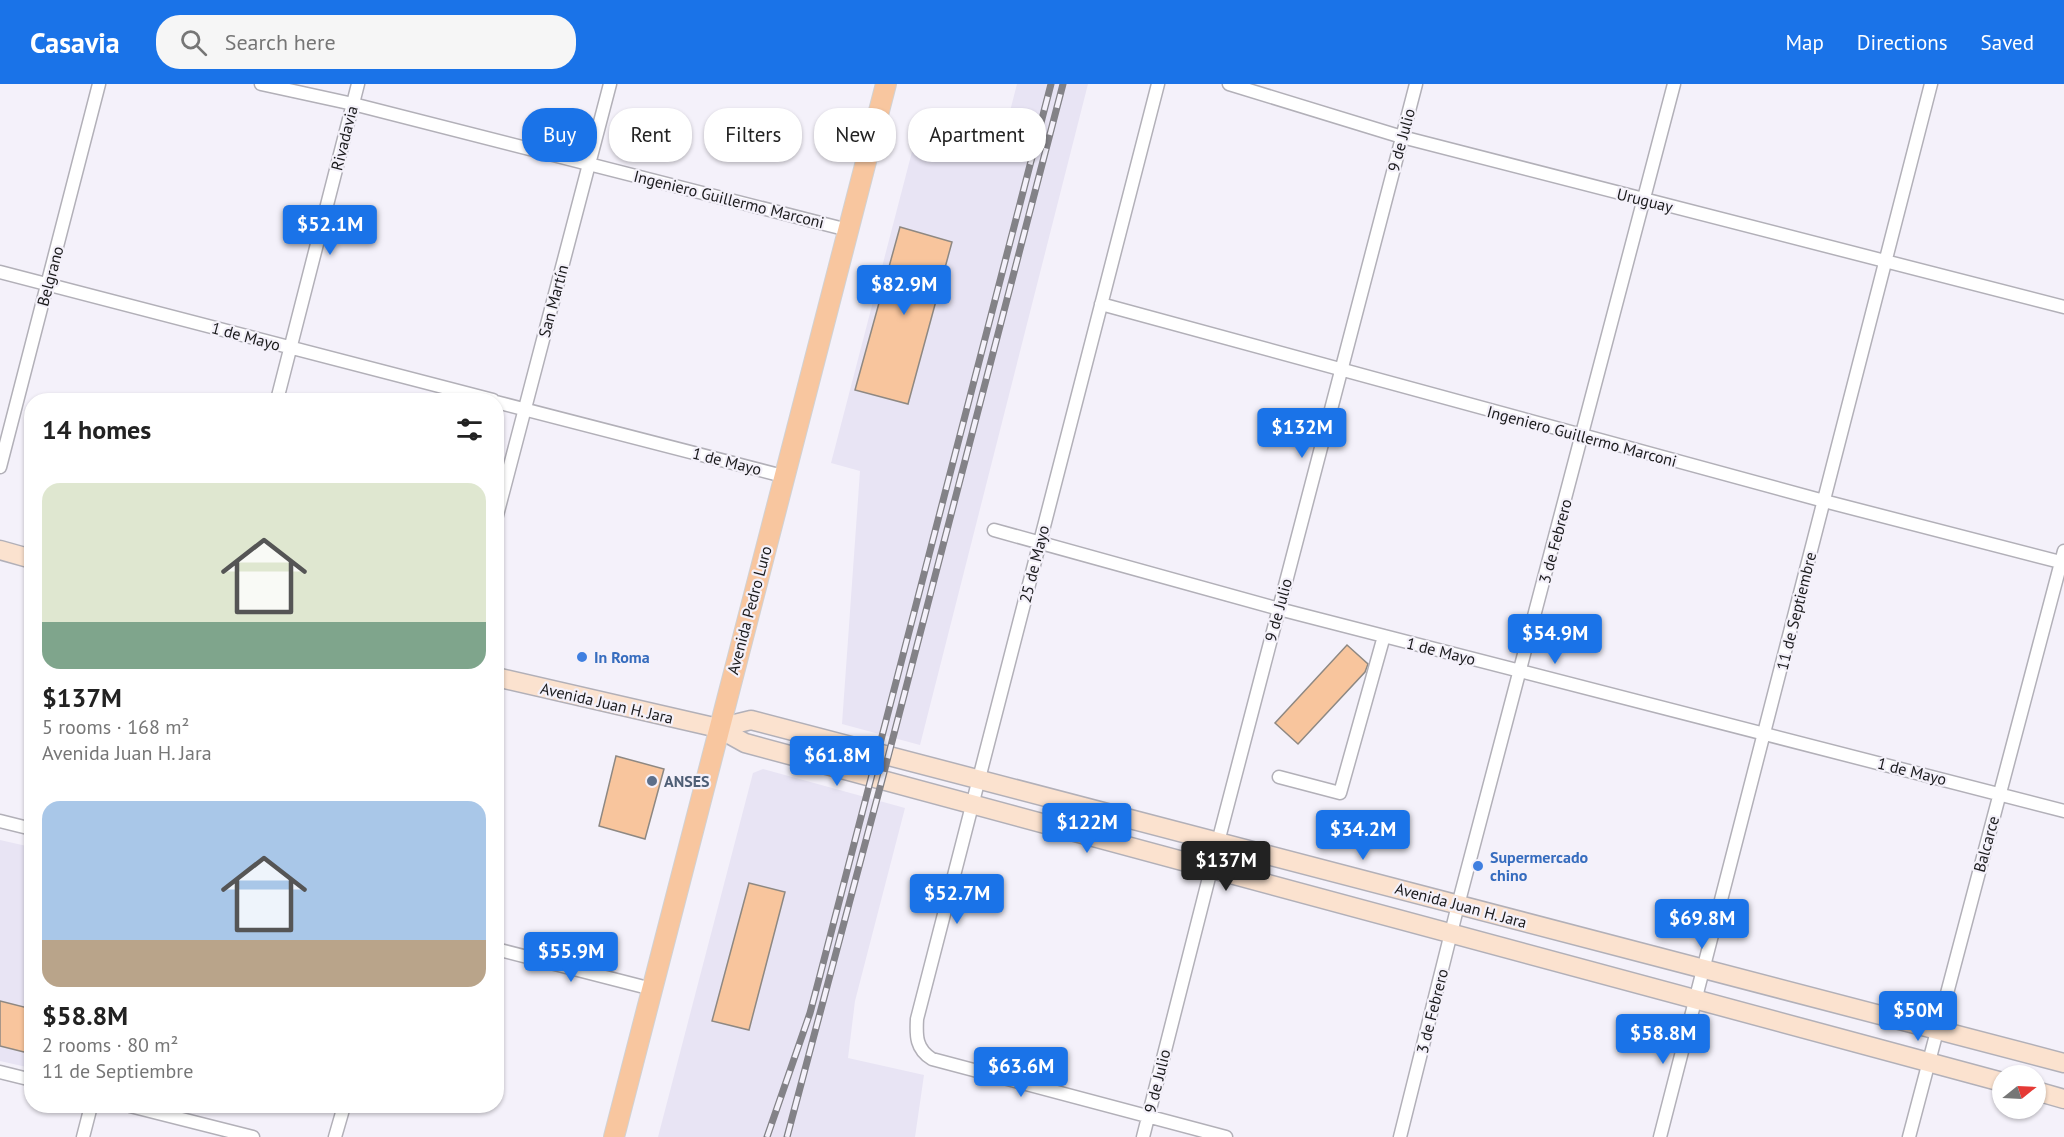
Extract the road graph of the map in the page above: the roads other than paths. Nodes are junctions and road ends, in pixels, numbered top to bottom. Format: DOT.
graph roads {
  1 [pos="99,84"];
  2 [pos="261,84"];
  3 [pos="358,84"];
  4 [pos="610,84"];
  5 [pos="886,84"];
  6 [pos="1158,84"];
  7 [pos="1229,84"];
  8 [pos="1416,84"];
  9 [pos="1674,84"];
  10 [pos="1931,84"];
  11 [pos="353,104"];
  12 [pos="1402,137"];
  13 [pos="590,163"];
  14 [pos="1644,199"];
  15 [pos="848,230"];
  16 [pos="1885,261"];
  17 [pos="0,272"];
  18 [pos="47,284"];
  19 [pos="1101,304"];
  20 [pos="2064,307"];
  21 [pos="291,348"];
  22 [pos="1341,370"];
  23 [pos="279,393"];
  24 [pos="464,393"];
  25 [pos="504,403"];
  26 [pos="525,409"];
  27 [pos="1582,436"];
  28 [pos="0,467"];
  29 [pos="783,476"];
  30 [pos="504,489"];
  31 [pos="1824,501"];
  32 [pos="994,530"];
  33 [pos="1040,543"];
  34 [pos="0,550"];
  35 [pos="24,557"];
  36 [pos="2063,559"];
  37 [pos="1279,609"];
  38 [pos="1384,636"];
  39 [pos="1521,671"];
  40 [pos="504,679"];
  41 [pos="718,728"];
  42 [pos="1765,734"];
  43 [pos="1280,777"];
  44 [pos="980,780"];
  45 [pos="2000,794"];
  46 [pos="972,805"];
  47 [pos="2064,811"];
  48 [pos="0,821"];
  49 [pos="24,827"];
  50 [pos="1218,842"];
  51 [pos="1211,869"];
  52 [pos="1458,905"];
  53 [pos="1451,934"];
  54 [pos="504,951"];
  55 [pos="1703,969"];
  56 [pos="652,989"];
  57 [pos="1695,1000"];
  58 [pos="1937,1030"];
  59 [pos="1928,1063"];
  60 [pos="2064,1063"];
  61 [pos="0,1072"];
  62 [pos="24,1078"];
  63 [pos="1992,1079"];
  64 [pos="2046,1094"];
  65 [pos="2064,1098"];
  66 [pos="89,1113"];
  67 [pos="158,1113"];
  68 [pos="342,1113"];
  69 [pos="1148,1116"];
  70 [pos="83,1137"];
  71 [pos="253,1137"];
  72 [pos="335,1137"];
  73 [pos="614,1137"];
  74 [pos="1143,1137"];
  75 [pos="1226,1137"];
  76 [pos="1400,1137"];
  77 [pos="1660,1137"];
  78 [pos="1909,1137"];
  1 -- 18 [label="street, Belgrano"];
  2 -- 11 [label="street, Ingeniero Guillermo Marconi"];
  3 -- 11 [label="street, Rivadavia"];
  4 -- 13 [label="street, San Martín"];
  5 -- 15 [label="main road, Avenida Pedro Luro"];
  6 -- 19 [label="street, 25 de Mayo"];
  7 -- 12 [label="street, Uruguay"];
  8 -- 12 [label="street, 9 de Julio"];
  9 -- 14 [label="street, 3 de Febrero"];
  10 -- 16 [label="street, 11 de Septiembre"];
  11 -- 13 [label="street, Ingeniero Guillermo Marconi"];
  11 -- 21 [label="street, Rivadavia"];
  12 -- 14 [label="street, Uruguay"];
  12 -- 22 [label="street, 9 de Julio"];
  13 -- 15 [label="street, Ingeniero Guillermo Marconi"];
  13 -- 26 [label="street, San Martín"];
  14 -- 16 [label="street, Uruguay"];
  14 -- 27 [label="street, 3 de Febrero"];
  15 -- 29 [label="main road, Avenida Pedro Luro"];
  16 -- 20 [label="street, Uruguay"];
  16 -- 31 [label="street, 11 de Septiembre"];
  17 -- 18 [label="street, 1 de Mayo"];
  18 -- 21 [label="street, 1 de Mayo"];
  18 -- 28 [label="street, Belgrano"];
  19 -- 22 [label="street, Ingeniero Guillermo Marconi"];
  19 -- 33 [label="street, 25 de Mayo"];
  21 -- 23 [label="street, Rivadavia"];
  21 -- 24 [label="street, 1 de Mayo"];
  22 -- 27 [label="street, Ingeniero Guillermo Marconi"];
  22 -- 37 [label="street, 9 de Julio"];
  25 -- 26 [label="street, 1 de Mayo"];
  26 -- 29 [label="street, 1 de Mayo"];
  26 -- 30 [label="street, San Martín"];
  27 -- 31 [label="street, Ingeniero Guillermo Marconi"];
  27 -- 39 [label="street, 3 de Febrero"];
  29 -- 41 [label="main road, Avenida Pedro Luro"];
  31 -- 36 [label="street, Ingeniero Guillermo Marconi"];
  31 -- 42 [label="street, 11 de Septiembre"];
  32 -- 33 [label="street, 1 de Mayo"];
  33 -- 37 [label="street, 1 de Mayo"];
  33 -- 44 [label="street, 25 de Mayo"];
  34 -- 35 [label="main road"];
  36 -- 45 [label="street, Balcarce"];
  37 -- 38 [label="street, 1 de Mayo"];
  37 -- 50 [label="street, 9 de Julio"];
  38 -- 39 [label="street, 1 de Mayo"];
  38 -- 43 [label="street"];
  39 -- 42 [label="street, 1 de Mayo"];
  39 -- 52 [label="street, 3 de Febrero"];
  40 -- 41 [label="main road, Avenida Juan H. Jara"];
  41 -- 44 [label="main road, Avenida Juan H. Jara"];
  41 -- 46 [label="main road, Avenida Juan H. Jara"];
  41 -- 56 [label="main road, Avenida Pedro Luro"];
  42 -- 45 [label="street, 1 de Mayo"];
  42 -- 55 [label="street, 11 de Septiembre"];
  44 -- 46 [label="street, 25 de Mayo"];
  44 -- 50 [label="main road, Avenida Juan H. Jara"];
  45 -- 47 [label="street, 1 de Mayo"];
  45 -- 58 [label="street, Balcarce"];
  46 -- 51 [label="main road, Avenida Juan H. Jara"];
  46 -- 69 [label="street, 25 de Mayo"];
  48 -- 49 [label="street"];
  50 -- 51 [label="street, 9 de Julio"];
  50 -- 52 [label="main road, Avenida Juan H. Jara"];
  51 -- 53 [label="main road, Avenida Juan H. Jara"];
  51 -- 69 [label="street, 9 de Julio"];
  52 -- 53 [label="street, 3 de Febrero"];
  52 -- 55 [label="main road, Avenida Juan H. Jara"];
  53 -- 57 [label="main road, Avenida Juan H. Jara"];
  53 -- 76 [label="street, 3 de Febrero"];
  54 -- 56 [label="street"];
  55 -- 57 [label="street, 11 de Septiembre"];
  55 -- 58 [label="main road, Avenida Juan H. Jara"];
  56 -- 73 [label="main road, Avenida Pedro Luro"];
  57 -- 59 [label="main road, Avenida Juan H. Jara"];
  57 -- 77 [label="street, 11 de Septiembre"];
  58 -- 59 [label="street, Balcarce"];
  58 -- 60 [label="main road, Avenida Juan H. Jara"];
  59 -- 63 [label="main road, Avenida Juan H. Jara"];
  59 -- 78 [label="street, Balcarce"];
  61 -- 62 [label="street"];
  64 -- 65 [label="main road"];
  66 -- 70 [label="street"];
  67 -- 71 [label="street"];
  68 -- 72 [label="street"];
  69 -- 74 [label="street, 9 de Julio"];
  69 -- 75 [label="street"];
}
